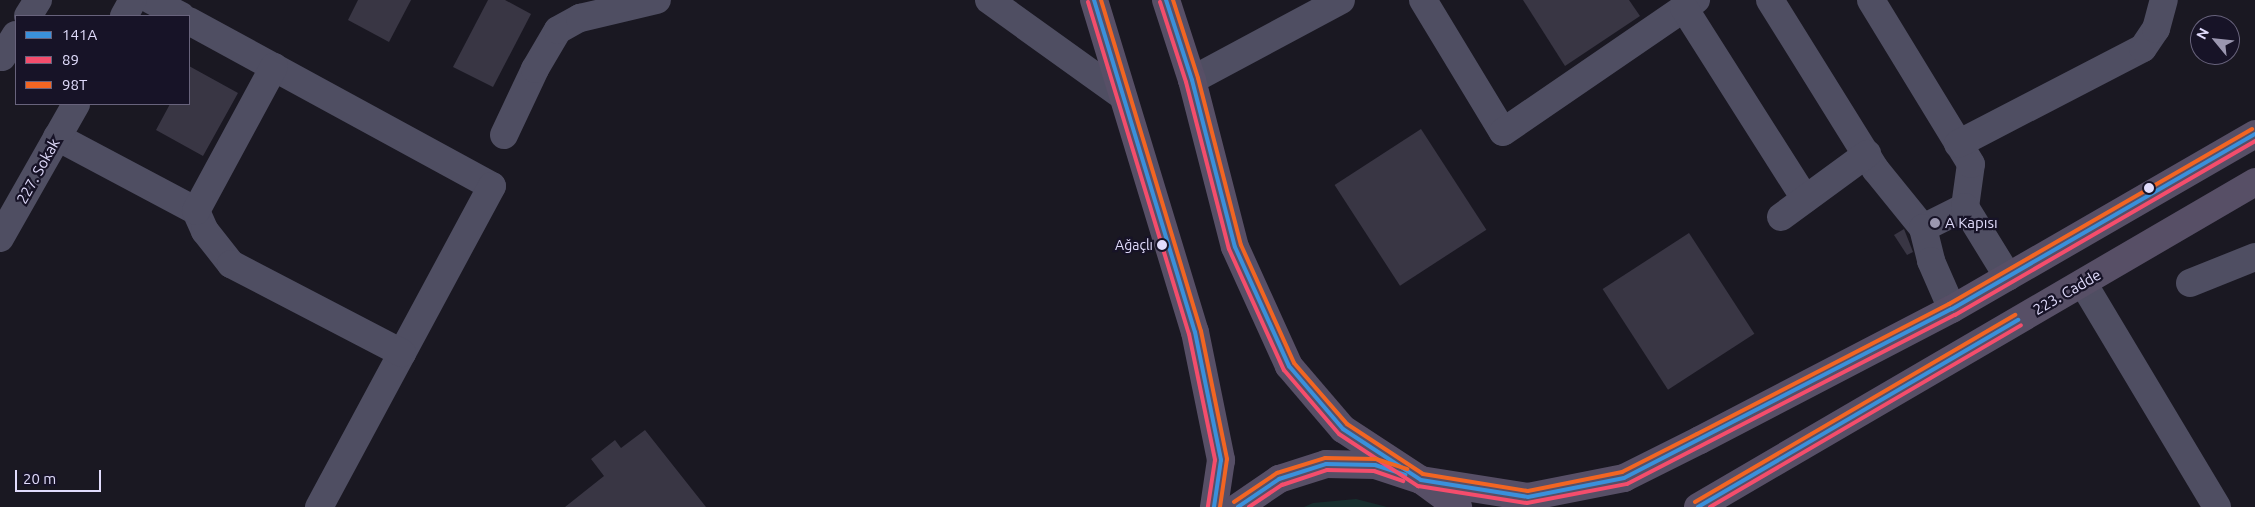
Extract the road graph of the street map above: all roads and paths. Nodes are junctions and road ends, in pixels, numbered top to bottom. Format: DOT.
graph roads {
  1 [pos="38,0"];
  2 [pos="133,0"];
  3 [pos="151,0"];
  4 [pos="658,0"];
  5 [pos="989,0"];
  6 [pos="1094,0"];
  7 [pos="1166,0"];
  8 [pos="1341,0"];
  9 [pos="1423,0"];
  10 [pos="1770,0"];
  11 [pos="1871,0"];
  12 [pos="2164,0"];
  13 [pos="1690,4"];
  14 [pos="29,15"];
  15 [pos="125,15"];
  16 [pos="179,15"];
  17 [pos="190,22"];
  18 [pos="274,67"];
  19 [pos="1192,80"];
  20 [pos="1120,94"];
  21 [pos="75,105"];
  22 [pos="2255,134"];
  23 [pos="504,135"];
  24 [pos="57,137"];
  25 [pos="1958,144"];
  26 [pos="1867,154"];
  27 [pos="2255,182"];
  28 [pos="1806,199"];
  29 [pos="1965,207"];
  30 [pos="196,211"];
  31 [pos="1781,217"];
  32 [pos="1923,228"];
  33 [pos="0,238"];
  34 [pos="2255,257"];
  35 [pos="2008,277"];
  36 [pos="2083,283"];
  37 [pos="2190,283"];
  38 [pos="1952,309"];
  39 [pos="402,353"];
  40 [pos="1421,480"];
  41 [pos="319,507"];
  42 [pos="1214,507"];
  43 [pos="1238,507"];
  44 [pos="1458,507"];
  45 [pos="1698,507"];
  46 [pos="2217,507"];
  1 -- 14 [label="street"];
  2 -- 15 [label="street"];
  3 -- 16 [label="street"];
  4 -- 23 [label="street"];
  5 -- 20 [label="street"];
  6 -- 20 [label="main road"];
  7 -- 19 [label="main road"];
  8 -- 19 [label="street"];
  9 -- 13 [label="street"];
  10 -- 26 [label="street"];
  11 -- 25 [label="street"];
  12 -- 25 [label="street"];
  13 -- 28 [label="street"];
  17 -- 18 [label="street"];
  18 -- 30 [label="street"];
  18 -- 39 [label="street"];
  19 -- 40 [label="main road"];
  20 -- 42 [label="main road"];
  21 -- 24 [label="street, 227. Sokak"];
  22 -- 35 [label="main road"];
  24 -- 30 [label="street"];
  24 -- 33 [label="street, 227. Sokak"];
  25 -- 29 [label="street"];
  26 -- 28 [label="street"];
  26 -- 32 [label="street"];
  27 -- 36 [label="main road, 223. Cadde"];
  28 -- 31 [label="street"];
  29 -- 32 [label="street"];
  29 -- 35 [label="street"];
  30 -- 39 [label="street"];
  32 -- 38 [label="street"];
  34 -- 37 [label="street"];
  35 -- 38 [label="main road"];
  36 -- 45 [label="main road, 223. Cadde"];
  36 -- 46 [label="street"];
  38 -- 40 [label="main road"];
  39 -- 41 [label="street"];
  40 -- 43 [label="main road"];
  40 -- 44 [label="main road"];
}
